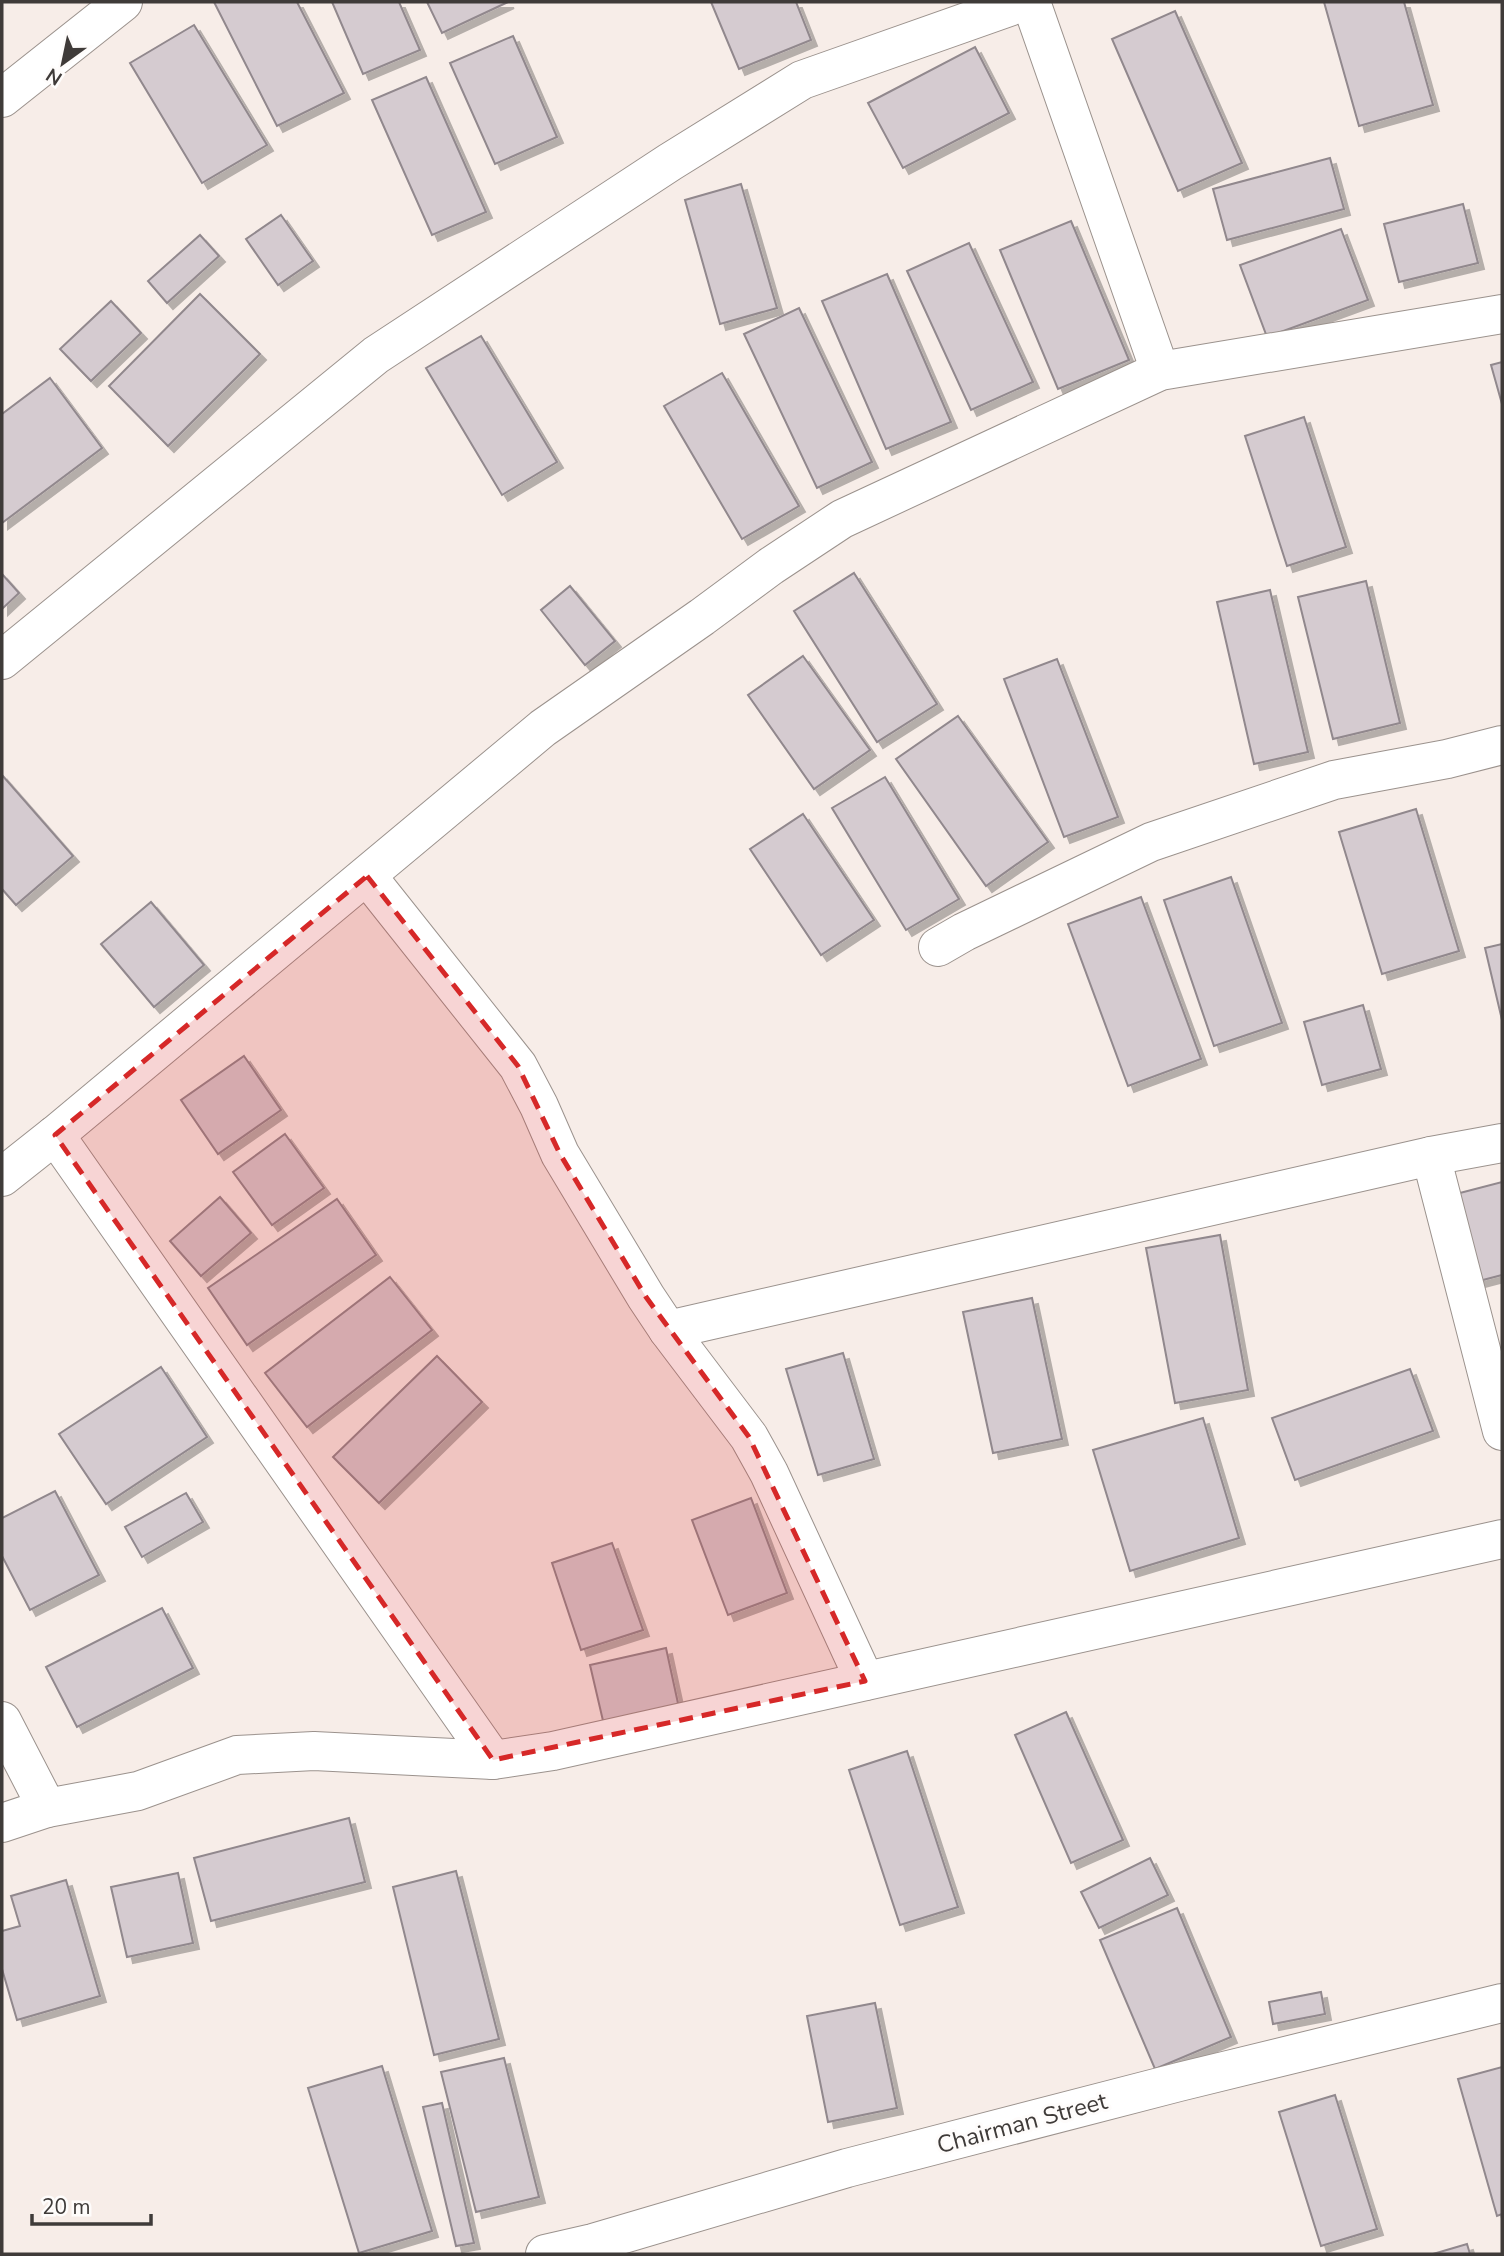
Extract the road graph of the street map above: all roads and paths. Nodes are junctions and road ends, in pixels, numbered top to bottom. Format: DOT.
graph roads {
  1 [pos="123,2"];
  2 [pos="1023,2"];
  3 [pos="1031,2"];
  4 [pos="2,98"];
  5 [pos="1502,314"];
  6 [pos="1160,371"];
  7 [pos="2,660"];
  8 [pos="1502,745"];
  9 [pos="367,876"];
  10 [pos="938,947"];
  11 [pos="55,1135"];
  12 [pos="1502,1143"];
  13 [pos="1431,1156"];
  14 [pos="2,1177"];
  15 [pos="668,1330"];
  16 [pos="1502,1431"];
  17 [pos="1502,1539"];
  18 [pos="865,1681"];
  19 [pos="2,1721"];
  20 [pos="493,1760"];
  21 [pos="47,1808"];
  22 [pos="2,1823"];
  23 [pos="1502,2003"];
  24 [pos="545,2254"];
  1 -- 4 [label="street"];
  2 -- 7 [label="street"];
  3 -- 6 [label="street"];
  5 -- 6 [label="street"];
  6 -- 9 [label="street"];
  8 -- 10 [label="street"];
  9 -- 11 [label="street"];
  9 -- 15 [label="street"];
  11 -- 14 [label="street"];
  11 -- 20 [label="street"];
  12 -- 13 [label="street"];
  13 -- 15 [label="street"];
  13 -- 16 [label="street"];
  15 -- 18 [label="street"];
  17 -- 18 [label="street"];
  18 -- 20 [label="street"];
  19 -- 21 [label="street"];
  20 -- 21 [label="street"];
  21 -- 22 [label="street"];
  23 -- 24 [label="street, Chairman Street"];
}
